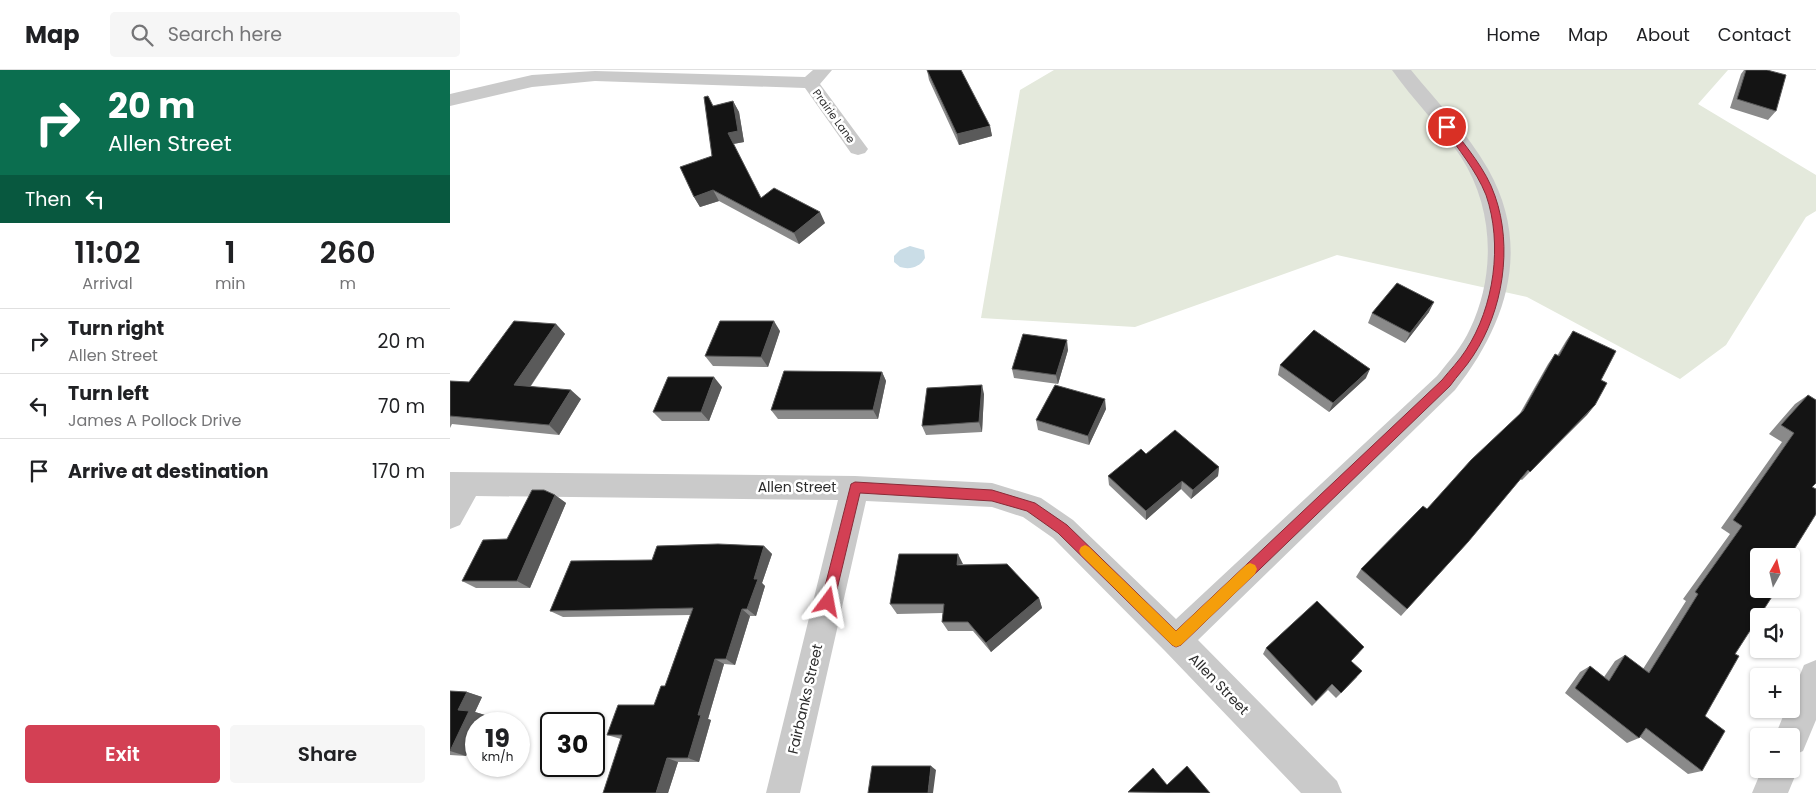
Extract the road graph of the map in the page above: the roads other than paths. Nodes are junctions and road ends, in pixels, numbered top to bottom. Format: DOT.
graph roads {
  1 [pos="1401,70"];
  2 [pos="817,76"];
  3 [pos="450,100"];
  4 [pos="858,149"];
  5 [pos="459,484"];
  6 [pos="855,488"];
  7 [pos="450,516"];
  8 [pos="1176,640"];
  9 [pos="1816,677"];
  10 [pos="1795,728"];
  11 [pos="1776,778"];
  12 [pos="783,793"];
  13 [pos="1325,793"];
  14 [pos="1770,793"];
  1 -- 8 [label="street"];
  2 -- 3 [label="street"];
  2 -- 4 [label="street, Prairie Lane"];
  5 -- 6 [label="street, Allen Street"];
  5 -- 7 [label="street"];
  6 -- 8 [label="street, Allen Street"];
  6 -- 12 [label="street, Fairbanks Street"];
  8 -- 13 [label="street, Allen Street"];
  9 -- 10 [label="street"];
  11 -- 14 [label="street"];
}
